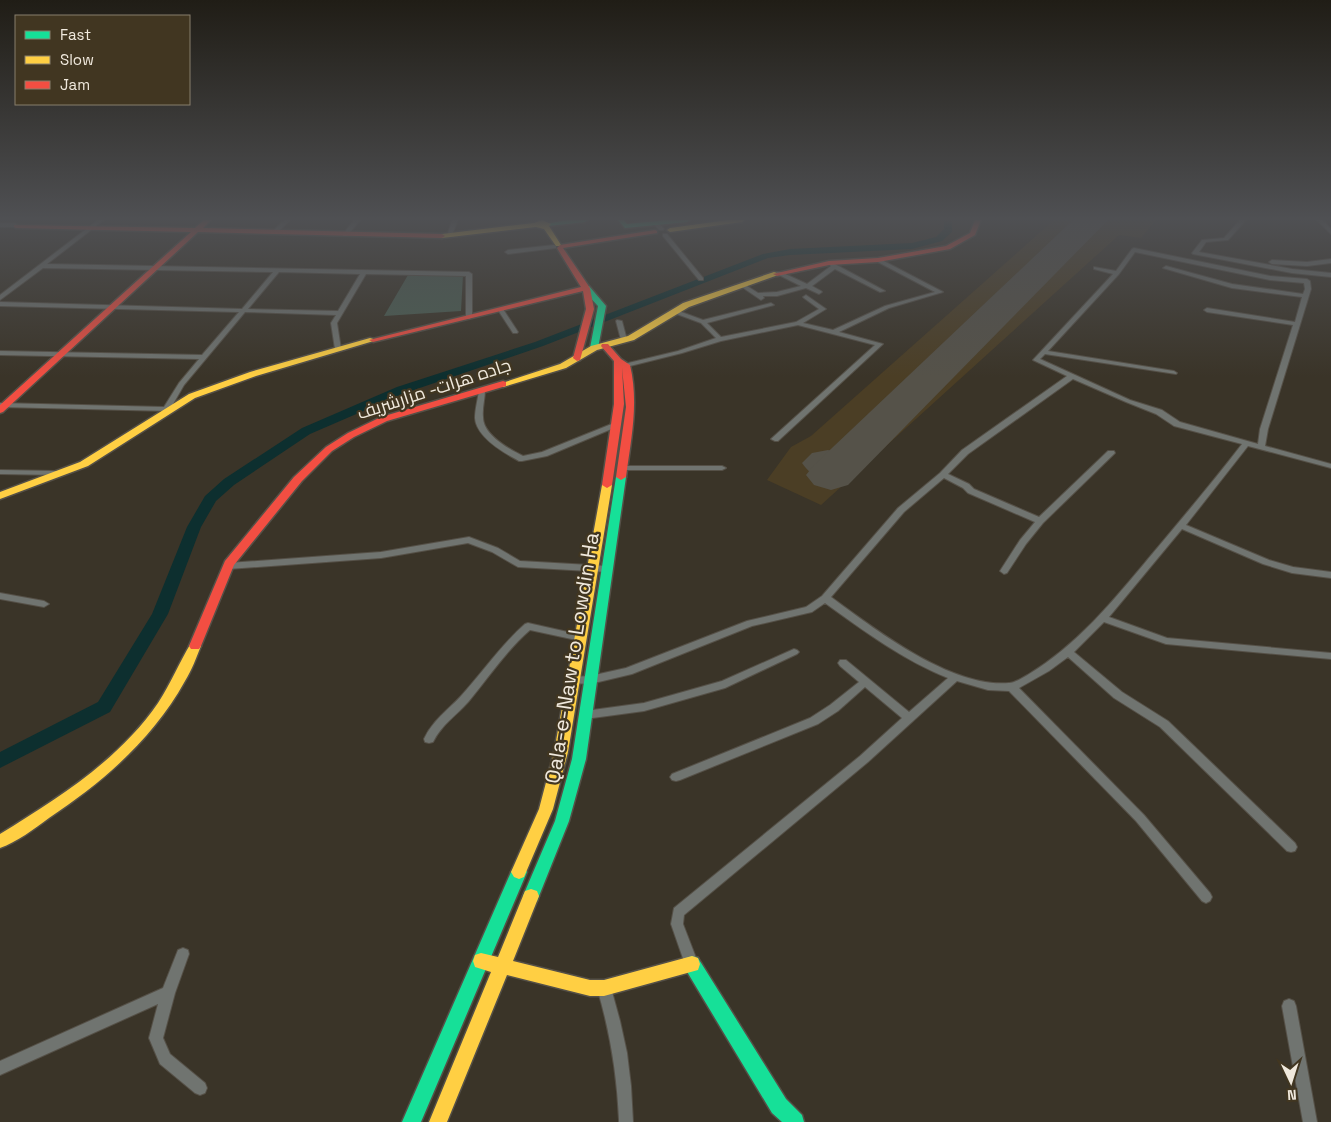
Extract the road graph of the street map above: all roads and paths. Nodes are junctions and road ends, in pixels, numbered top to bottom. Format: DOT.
graph roads {
  1 [pos="34,272"];
  2 [pos="146,272"];
  3 [pos="276,272"];
  4 [pos="364,272"];
  5 [pos="383,272"];
  6 [pos="576,272"];
  7 [pos="696,272"];
  8 [pos="783,272"];
  9 [pos="824,272"];
  10 [pos="847,272"];
  11 [pos="902,272"];
  12 [pos="1111,272"];
  13 [pos="1182,272"];
  14 [pos="1243,272"];
  15 [pos="1305,272"];
  16 [pos="779,273"];
  17 [pos="1117,274"];
  18 [pos="1331,275"];
  19 [pos="701,279"];
  20 [pos="742,285"];
  21 [pos="805,286"];
  22 [pos="586,288"];
  23 [pos="882,291"];
  24 [pos="756,295"];
  25 [pos="1305,296"];
  26 [pos="0,298"];
  27 [pos="0,304"];
  28 [pos="108,307"];
  29 [pos="245,310"];
  30 [pos="501,310"];
  31 [pos="1207,310"];
  32 [pos="676,312"];
  33 [pos="339,313"];
  34 [pos="469,317"];
  35 [pos="619,321"];
  36 [pos="703,322"];
  37 [pos="798,323"];
  38 [pos="1296,324"];
  39 [pos="835,331"];
  40 [pos="515,332"];
  41 [pos="720,339"];
  42 [pos="624,340"];
  43 [pos="598,344"];
  44 [pos="338,349"];
  45 [pos="1044,352"];
  46 [pos="0,353"];
  47 [pos="57,354"];
  48 [pos="204,357"];
  49 [pos="577,358"];
  50 [pos="622,363"];
  51 [pos="1174,373"];
  52 [pos="1071,377"];
  53 [pos="482,390"];
  54 [pos="1,406"];
  55 [pos="166,409"];
  56 [pos="617,425"];
  57 [pos="775,439"];
  58 [pos="1246,444"];
  59 [pos="1261,448"];
  60 [pos="619,449"];
  61 [pos="1111,453"];
  62 [pos="1331,466"];
  63 [pos="622,468"];
  64 [pos="722,468"];
  65 [pos="0,472"];
  66 [pos="61,474"];
  67 [pos="943,475"];
  68 [pos="0,496"];
  69 [pos="1040,521"];
  70 [pos="1181,526"];
  71 [pos="228,566"];
  72 [pos="593,568"];
  73 [pos="607,569"];
  74 [pos="1004,571"];
  75 [pos="1331,576"];
  76 [pos="0,596"];
  77 [pos="825,598"];
  78 [pos="44,604"];
  79 [pos="1102,618"];
  80 [pos="581,638"];
  81 [pos="1066,651"];
  82 [pos="794,652"];
  83 [pos="1331,656"];
  84 [pos="843,663"];
  85 [pos="955,677"];
  86 [pos="574,680"];
  87 [pos="590,680"];
  88 [pos="865,682"];
  89 [pos="1012,687"];
  90 [pos="585,715"];
  91 [pos="909,718"];
  92 [pos="429,739"];
  93 [pos="676,777"];
  94 [pos="0,842"];
  95 [pos="1291,847"];
  96 [pos="1206,897"];
  97 [pos="183,954"];
  98 [pos="481,961"];
  99 [pos="691,963"];
  100 [pos="502,967"];
  101 [pos="604,988"];
  102 [pos="168,993"];
  103 [pos="1289,1006"];
  104 [pos="0,1068"];
  105 [pos="200,1088"];
  106 [pos="626,1120"];
  107 [pos="411,1122"];
  108 [pos="438,1122"];
  109 [pos="795,1122"];
  110 [pos="1310,1122"];
  1 -- 26 [label="street"];
  2 -- 28 [label="main road"];
  3 -- 29 [label="street"];
  4 -- 33 [label="street"];
  5 -- 34 [label="street"];
  6 -- 22 [label="main road"];
  7 -- 19 [label="street"];
  8 -- 16 [label="main road, جاده هرات- مزارشریف"];
  9 -- 21 [label="street"];
  10 -- 23 [label="street"];
  11 -- 39 [label="street"];
  12 -- 17 [label="street"];
  13 -- 25 [label="street"];
  14 -- 25 [label="street"];
  15 -- 18 [label="street"];
  16 -- 20 [label="main road, جاده هرات- مزارشریف"];
  16 -- 21 [label="street"];
  17 -- 45 [label="street"];
  20 -- 24 [label="street"];
  20 -- 32 [label="main road, جاده هرات- مزارشریف"];
  21 -- 24 [label="street"];
  21 -- 37 [label="street"];
  22 -- 30 [label="main road"];
  22 -- 43 [label="main road"];
  22 -- 49 [label="main road"];
  24 -- 36 [label="street"];
  25 -- 38 [label="street"];
  27 -- 28 [label="street"];
  28 -- 29 [label="street"];
  28 -- 47 [label="main road"];
  29 -- 33 [label="street"];
  29 -- 48 [label="street"];
  30 -- 34 [label="main road"];
  30 -- 40 [label="street"];
  31 -- 38 [label="street"];
  32 -- 36 [label="street"];
  32 -- 42 [label="main road, جاده هرات- مزارشریف"];
  33 -- 44 [label="street"];
  34 -- 44 [label="main road"];
  35 -- 42 [label="street"];
  36 -- 41 [label="street"];
  37 -- 39 [label="street"];
  37 -- 41 [label="street"];
  38 -- 59 [label="street"];
  39 -- 57 [label="street"];
  41 -- 50 [label="street"];
  42 -- 43 [label="main road, جاده هرات- مزارشریف"];
  43 -- 49 [label="main road, جاده هرات- مزارشریف"];
  43 -- 50 [label="main road, Qala-e-Naw to Lowdin Ha"];
  44 -- 55 [label="main road"];
  45 -- 51 [label="street"];
  45 -- 52 [label="street"];
  46 -- 47 [label="street"];
  47 -- 48 [label="street"];
  47 -- 54 [label="main road"];
  48 -- 55 [label="street"];
  49 -- 53 [label="main road, جاده هرات- مزارشریف"];
  50 -- 56 [label="main road, Qala-e-Naw to Lowdin Ha"];
  50 -- 60 [label="main road, Qala-e-Naw to Lowdin Ha"];
  52 -- 58 [label="street"];
  52 -- 67 [label="street"];
  53 -- 56 [label="street"];
  53 -- 71 [label="main road, جاده هرات- مزارشریف"];
  54 -- 55 [label="street"];
  55 -- 66 [label="main road"];
  56 -- 60 [label="main road, Qala-e-Naw to Lowdin Ha"];
  58 -- 59 [label="street"];
  58 -- 70 [label="street"];
  59 -- 62 [label="street"];
  60 -- 63 [label="main road, Qala-e-Naw to Lowdin Ha"];
  60 -- 72 [label="main road, Qala-e-Naw to Lowdin Ha"];
  61 -- 69 [label="street"];
  63 -- 64 [label="street"];
  63 -- 73 [label="main road, Qala-e-Naw to Lowdin Ha"];
  65 -- 66 [label="street"];
  66 -- 68 [label="main road"];
  67 -- 69 [label="street"];
  67 -- 77 [label="street"];
  69 -- 74 [label="street"];
  70 -- 75 [label="street"];
  70 -- 79 [label="street"];
  71 -- 72 [label="street"];
  71 -- 94 [label="main road, جاده هرات- مزارشریف"];
  72 -- 73 [label="street"];
  72 -- 80 [label="main road, Qala-e-Naw to Lowdin Ha"];
  73 -- 87 [label="main road, Qala-e-Naw to Lowdin Ha"];
  76 -- 78 [label="street"];
  77 -- 85 [label="street"];
  77 -- 87 [label="street"];
  79 -- 81 [label="street"];
  79 -- 83 [label="street"];
  80 -- 86 [label="main road, Qala-e-Naw to Lowdin Ha"];
  80 -- 92 [label="street"];
  81 -- 89 [label="street"];
  81 -- 95 [label="street"];
  82 -- 90 [label="street"];
  84 -- 88 [label="street"];
  85 -- 89 [label="street"];
  85 -- 91 [label="street"];
  86 -- 87 [label="street"];
  86 -- 98 [label="main road, Qala-e-Naw to Lowdin Ha"];
  87 -- 90 [label="main road, Qala-e-Naw to Lowdin Ha"];
  88 -- 91 [label="street"];
  88 -- 93 [label="street"];
  89 -- 96 [label="street"];
  90 -- 100 [label="main road, Qala-e-Naw to Lowdin Ha"];
  91 -- 99 [label="street"];
  97 -- 102 [label="street"];
  98 -- 100 [label="main road"];
  98 -- 107 [label="main road, Qala-e-Naw to Lowdin Ha"];
  99 -- 101 [label="main road"];
  99 -- 109 [label="main road"];
  100 -- 101 [label="main road"];
  100 -- 108 [label="main road, Qala-e-Naw to Lowdin Ha"];
  101 -- 106 [label="street"];
  102 -- 104 [label="street"];
  102 -- 105 [label="street"];
  103 -- 110 [label="street"];
}
